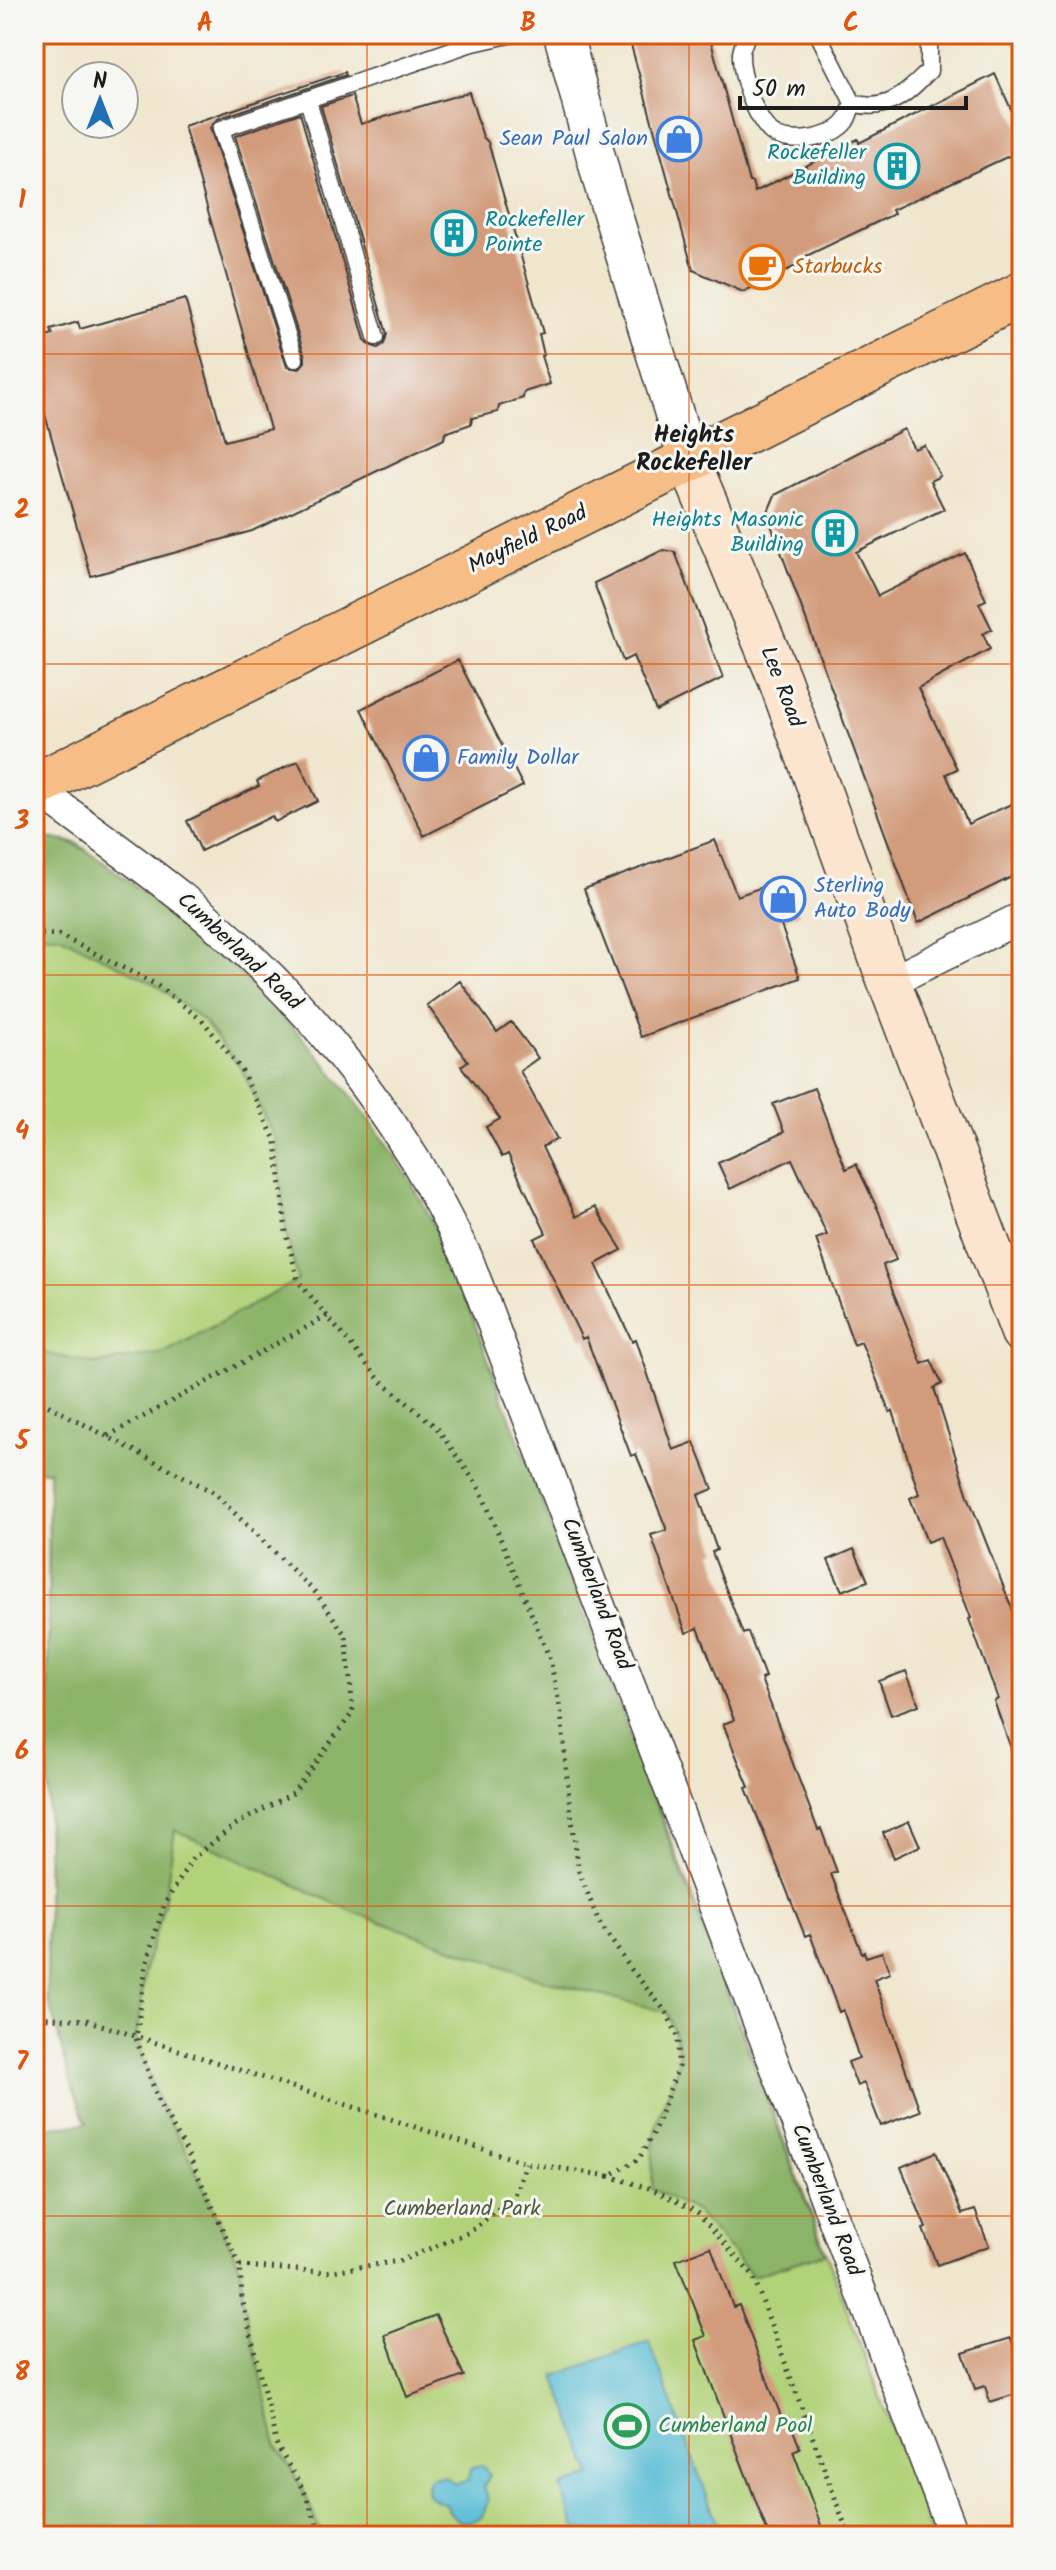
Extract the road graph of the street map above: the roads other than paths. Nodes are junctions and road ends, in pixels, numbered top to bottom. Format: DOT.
graph roads {
  1 [pos="513,34"];
  2 [pos="563,34"];
  3 [pos="750,34"];
  4 [pos="818,34"];
  5 [pos="924,34"];
  6 [pos="308,100"];
  7 [pos="853,103"];
  8 [pos="1022,294"];
  9 [pos="376,337"];
  10 [pos="295,359"];
  11 [pos="688,459"];
  12 [pos="34,787"];
  13 [pos="1022,917"];
  14 [pos="890,982"];
  15 [pos="1022,1332"];
  16 [pos="954,2536"];
  1 -- 6 [label="lane"];
  2 -- 11 [label="street, Lee Road"];
  3 -- 7 [label="lane"];
  4 -- 7 [label="lane"];
  5 -- 7 [label="lane"];
  6 -- 9 [label="lane"];
  6 -- 10 [label="lane"];
  8 -- 11 [label="main road, Mayfield Road"];
  11 -- 12 [label="main road, Mayfield Road"];
  11 -- 14 [label="main road, Lee Road"];
  12 -- 16 [label="street, Cumberland Road"];
  13 -- 14 [label="street"];
  14 -- 15 [label="main road, Lee Road"];
}
